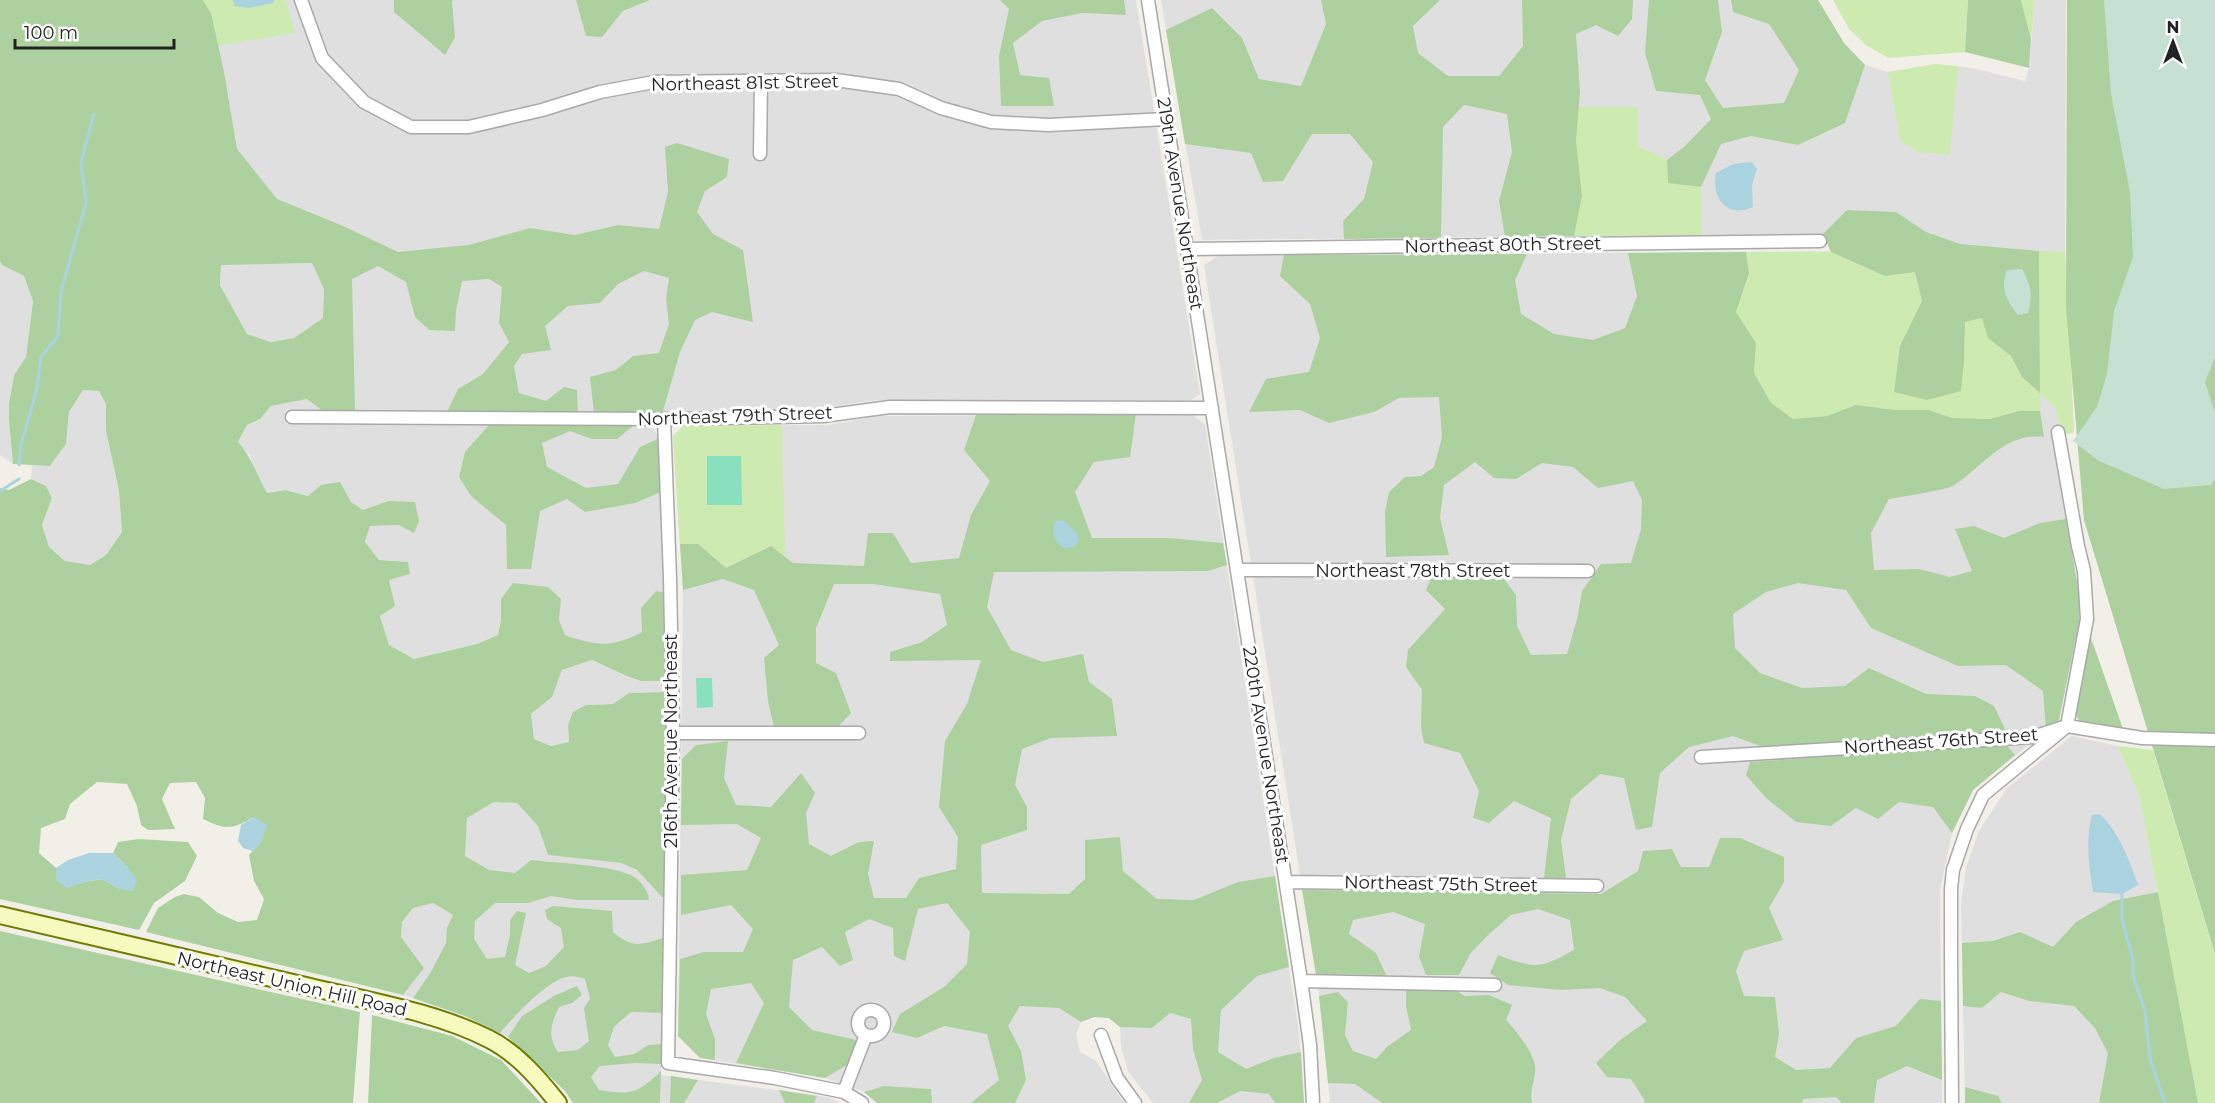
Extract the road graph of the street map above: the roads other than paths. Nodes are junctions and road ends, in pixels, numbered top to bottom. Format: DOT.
graph roads {
  1 [pos="301,0"];
  2 [pos="1148,0"];
  3 [pos="761,81"];
  4 [pos="1166,119"];
  5 [pos="760,154"];
  6 [pos="1820,241"];
  7 [pos="1187,249"];
  8 [pos="1212,408"];
  9 [pos="292,417"];
  10 [pos="664,419"];
  11 [pos="2058,432"];
  12 [pos="1238,570"];
  13 [pos="1588,571"];
  14 [pos="2067,726"];
  15 [pos="673,733"];
  16 [pos="859,733"];
  17 [pos="2215,740"];
  18 [pos="1701,757"];
  19 [pos="1286,882"];
  20 [pos="1597,886"];
  21 [pos="0,915"];
  22 [pos="1301,981"];
  23 [pos="1495,985"];
  24 [pos="866,1035"];
  25 [pos="1101,1035"];
  26 [pos="844,1092"];
  27 [pos="558,1103"];
  28 [pos="862,1103"];
  29 [pos="1135,1103"];
  30 [pos="1313,1103"];
  31 [pos="1952,1103"];
  1 -- 3 [label="street, Northeast 81st Street"];
  2 -- 4 [label="street, 219th Avenue Northeast"];
  3 -- 4 [label="street, Northeast 81st Street"];
  3 -- 5 [label="street"];
  4 -- 7 [label="street, 219th Avenue Northeast"];
  6 -- 7 [label="street, Northeast 80th Street"];
  7 -- 8 [label="street, 219th Avenue Northeast"];
  8 -- 10 [label="street, Northeast 79th Street"];
  8 -- 12 [label="street, 220th Avenue Northeast"];
  9 -- 10 [label="street, Northeast 79th Street"];
  10 -- 15 [label="street, 216th Avenue Northeast"];
  11 -- 14 [label="street"];
  12 -- 13 [label="street, Northeast 78th Street"];
  12 -- 19 [label="street, 220th Avenue Northeast"];
  14 -- 17 [label="street, Northeast 76th Street"];
  14 -- 18 [label="street, Northeast 76th Street"];
  14 -- 31 [label="street"];
  15 -- 16 [label="street"];
  15 -- 26 [label="street, 216th Avenue Northeast"];
  19 -- 20 [label="street, Northeast 75th Street"];
  19 -- 22 [label="street, 220th Avenue Northeast"];
  21 -- 27 [label="street, Northeast Union Hill Road"];
  22 -- 23 [label="street"];
  22 -- 30 [label="street, 220th Avenue Northeast"];
  24 -- 26 [label="street"];
  25 -- 29 [label="street"];
  26 -- 28 [label="street"];
}
